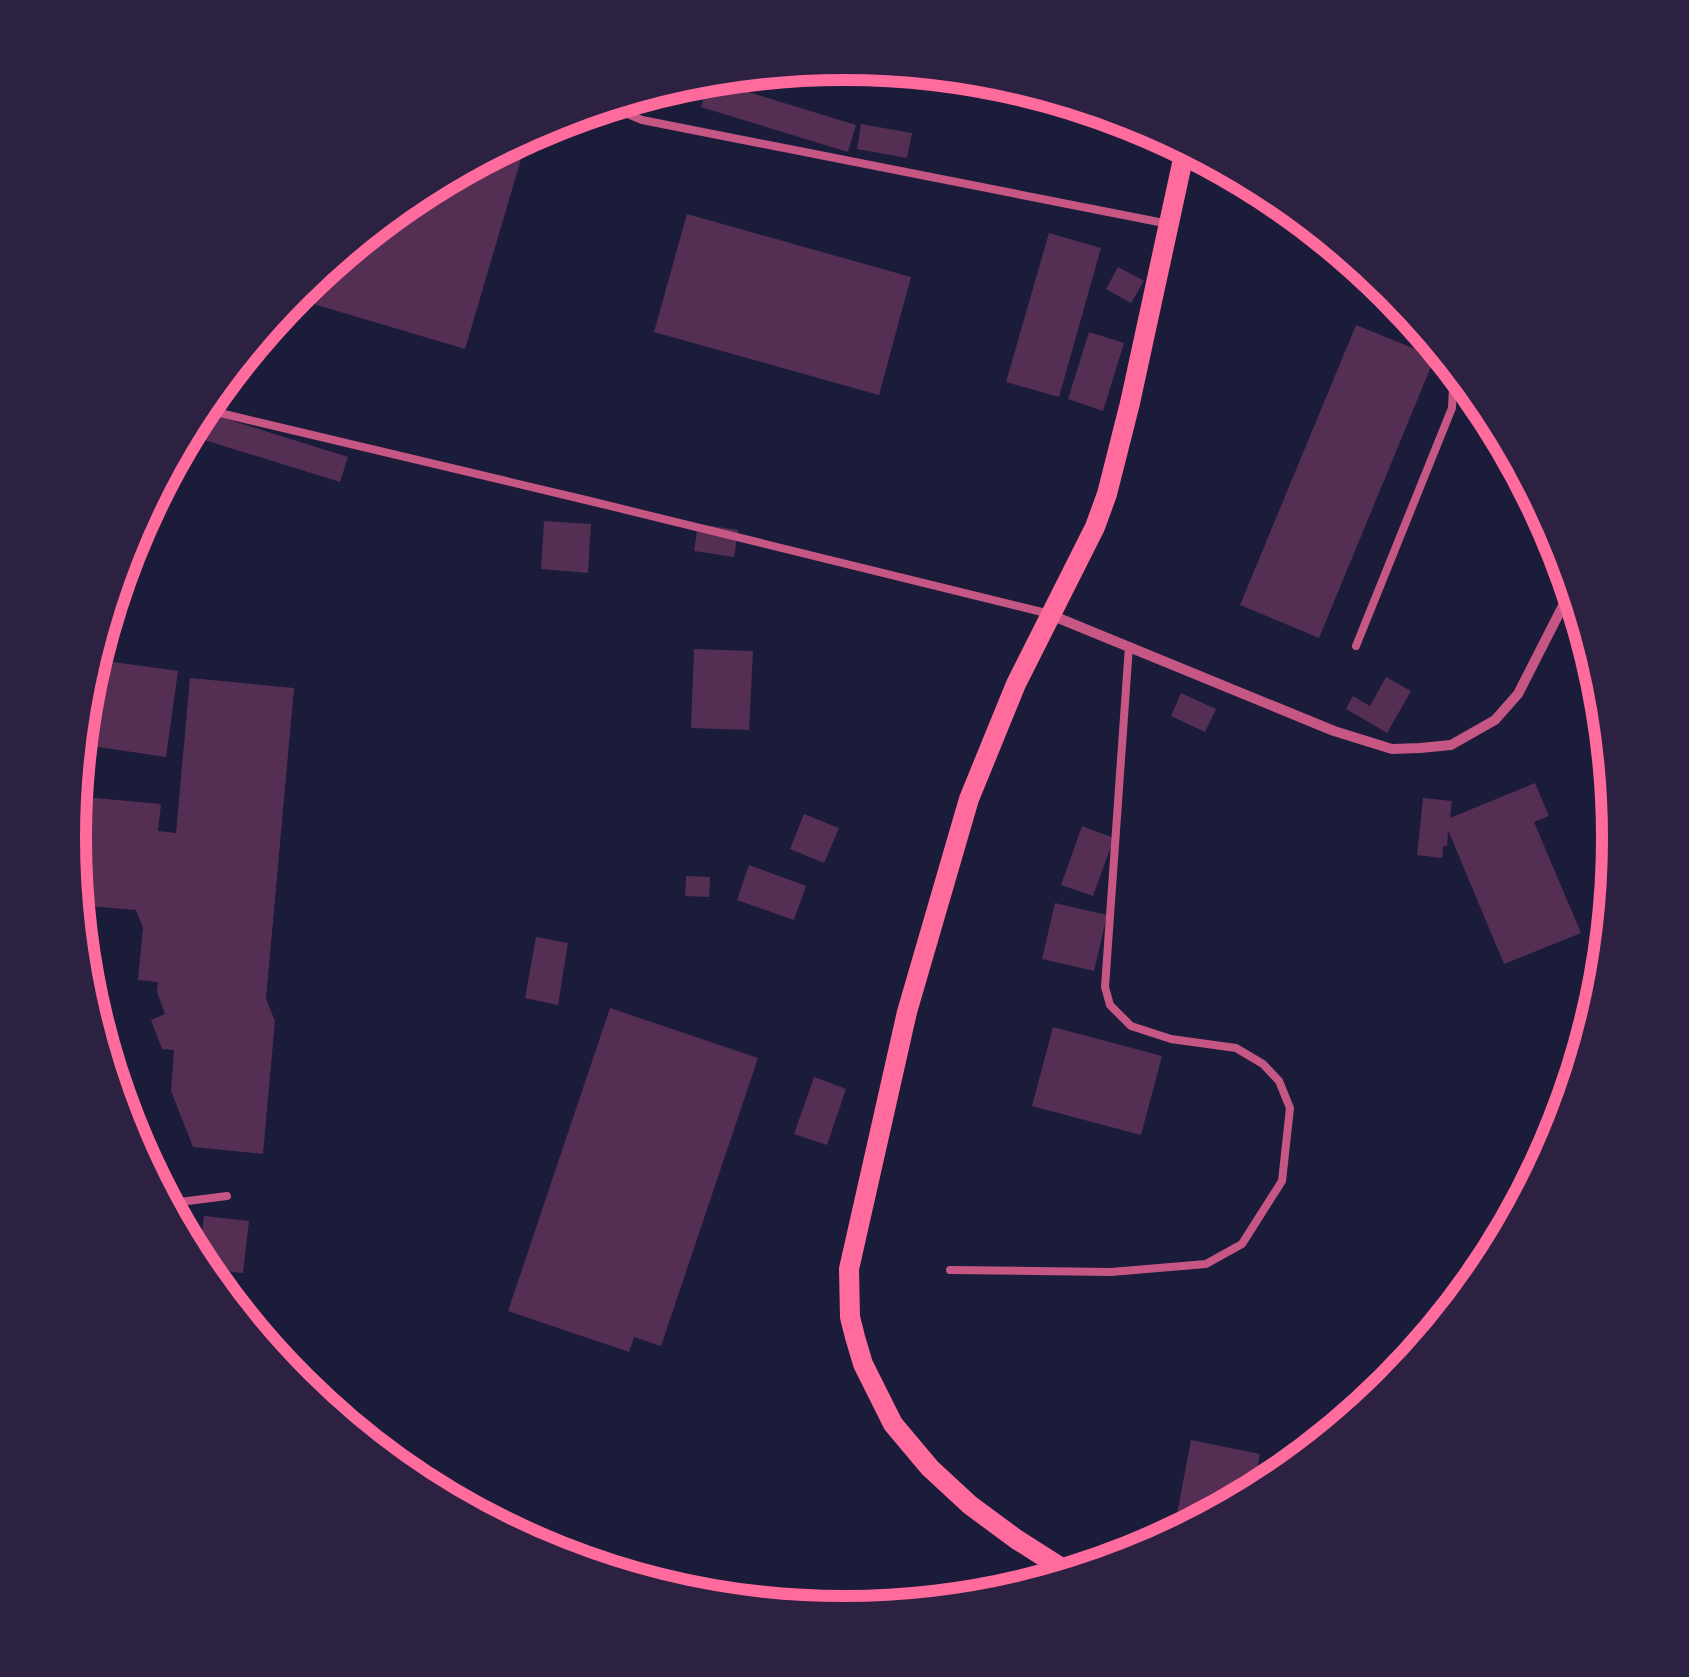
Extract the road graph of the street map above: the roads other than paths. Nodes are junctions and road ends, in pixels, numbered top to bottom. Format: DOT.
graph roads {
  1 [pos="625,113"];
  2 [pos="1183,160"];
  3 [pos="1169,224"];
  4 [pos="1453,387"];
  5 [pos="217,412"];
  6 [pos="1565,602"];
  7 [pos="1050,614"];
  8 [pos="1129,646"];
  9 [pos="1356,646"];
  10 [pos="228,1196"];
  11 [pos="179,1202"];
  12 [pos="950,1270"];
  13 [pos="1058,1566"];
  1 -- 3 [label="lane"];
  2 -- 3 [label="main road"];
  3 -- 7 [label="main road"];
  4 -- 9 [label="lane"];
  5 -- 7 [label="lane"];
  6 -- 8 [label="street"];
  7 -- 8 [label="street"];
  7 -- 13 [label="main road"];
  8 -- 12 [label="lane"];
  10 -- 11 [label="lane"];
}
